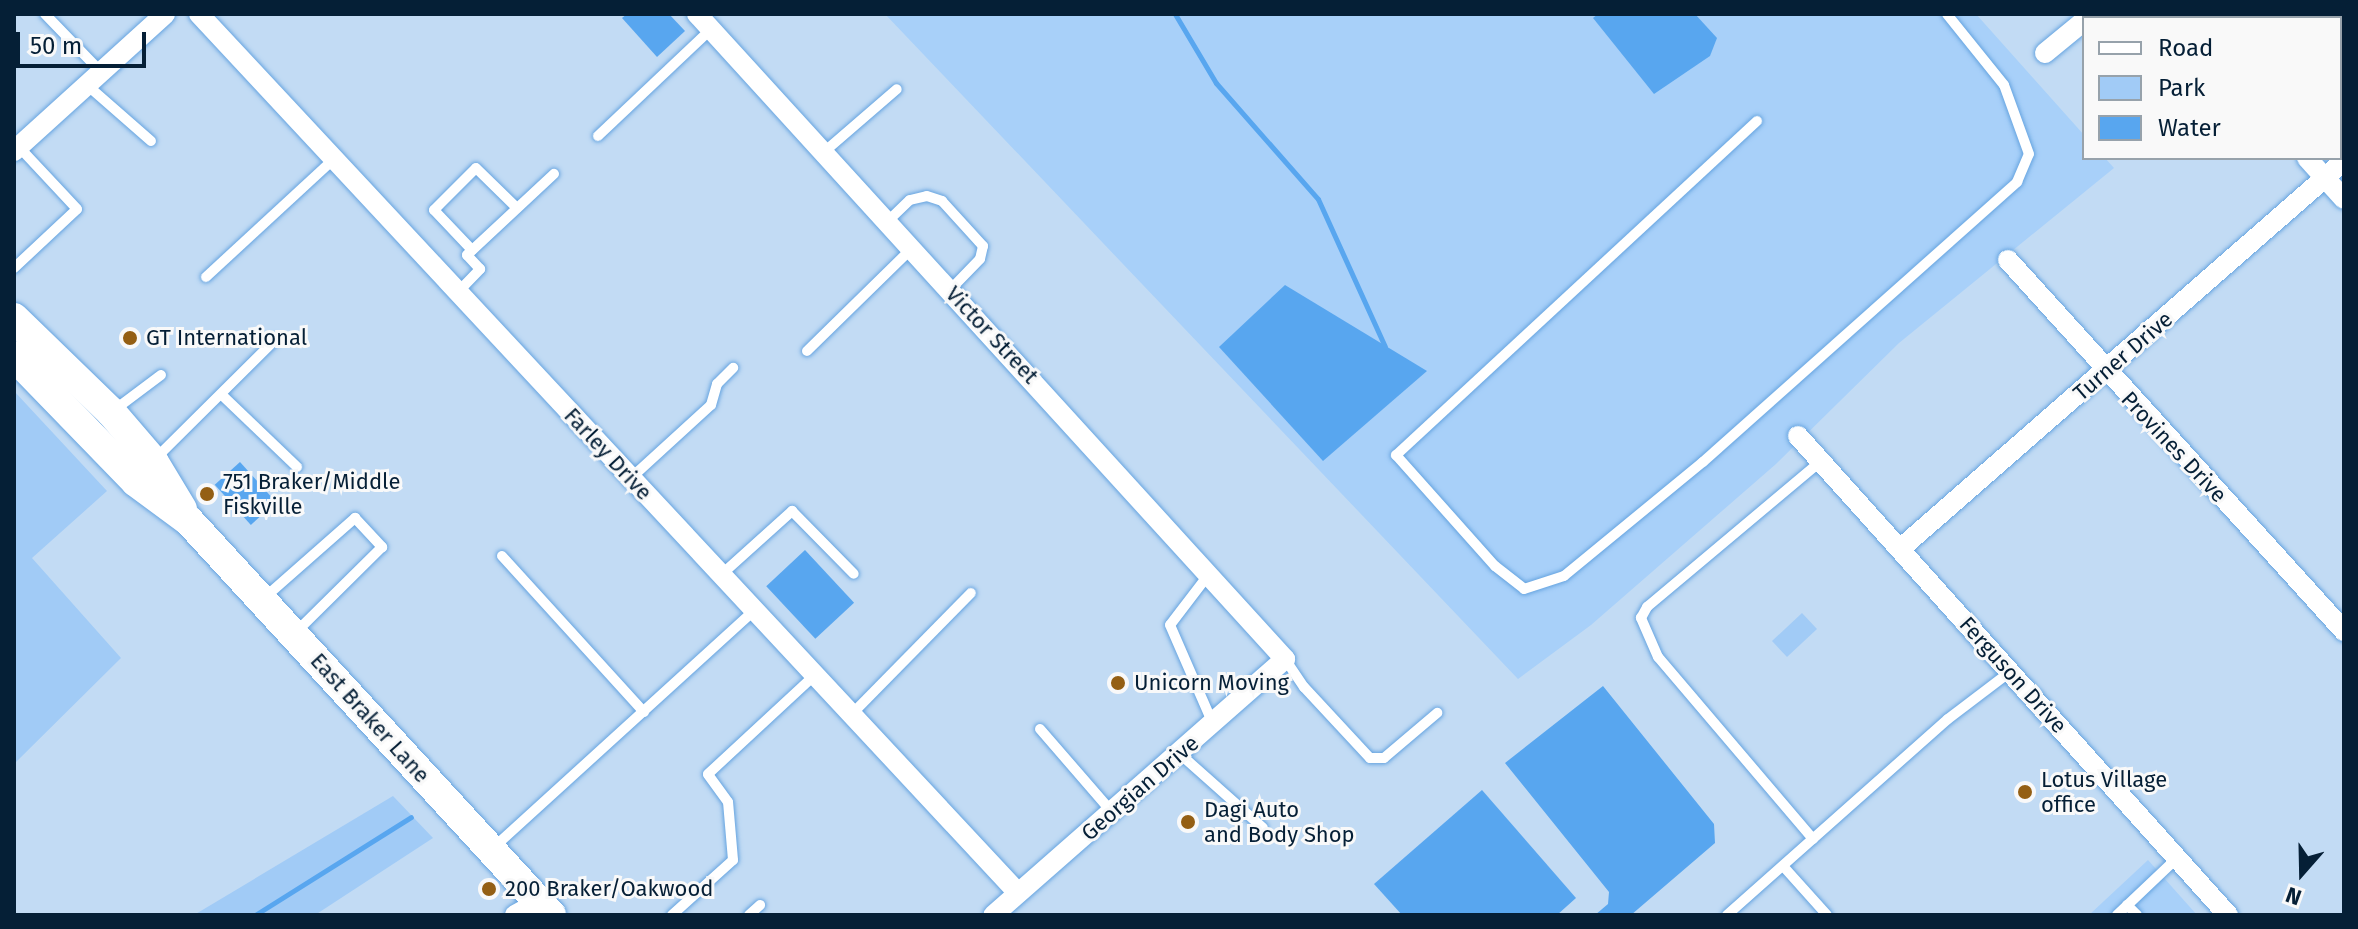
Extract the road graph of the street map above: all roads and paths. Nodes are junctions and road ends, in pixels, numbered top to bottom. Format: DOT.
graph roads {
  1 [pos="45,14"];
  2 [pos="165,14"];
  3 [pos="199,14"];
  4 [pos="1947,14"];
  5 [pos="704,22"];
  6 [pos="2082,23"];
  7 [pos="2045,53"];
  8 [pos="94,78"];
  9 [pos="897,89"];
  10 [pos="1757,121"];
  11 [pos="598,136"];
  12 [pos="151,141"];
  13 [pos="17,149"];
  14 [pos="824,152"];
  15 [pos="334,159"];
  16 [pos="2309,160"];
  17 [pos="2344,161"];
  18 [pos="554,174"];
  19 [pos="2326,178"];
  20 [pos="2344,199"];
  21 [pos="517,208"];
  22 [pos="888,221"];
  23 [pos="912,248"];
  24 [pos="472,250"];
  25 [pos="2008,260"];
  26 [pos="14,268"];
  27 [pos="206,277"];
  28 [pos="950,290"];
  29 [pos="458,292"];
  30 [pos="14,318"];
  31 [pos="275,340"];
  32 [pos="807,351"];
  33 [pos="14,356"];
  34 [pos="733,368"];
  35 [pos="2105,372"];
  36 [pos="161,375"];
  37 [pos="222,395"];
  38 [pos="111,412"];
  39 [pos="1798,436"];
  40 [pos="153,461"];
  41 [pos="1821,461"];
  42 [pos="297,467"];
  43 [pos="631,478"];
  44 [pos="189,521"];
  45 [pos="1900,549"];
  46 [pos="502,556"];
  47 [pos="1210,572"];
  48 [pos="854,574"];
  49 [pos="721,575"];
  50 [pos="971,593"];
  51 [pos="263,600"];
  52 [pos="754,611"];
  53 [pos="2344,631"];
  54 [pos="294,634"];
  55 [pos="1285,659"];
  56 [pos="2010,672"];
  57 [pos="814,676"];
  58 [pos="644,712"];
  59 [pos="1437,713"];
  60 [pos="851,715"];
  61 [pos="1213,725"];
  62 [pos="1040,729"];
  63 [pos="1180,754"];
  64 [pos="1112,812"];
  65 [pos="1263,828"];
  66 [pos="1813,839"];
  67 [pos="491,851"];
  68 [pos="2177,858"];
  69 [pos="1783,866"];
  70 [pos="1018,893"];
  71 [pos="760,905"];
  72 [pos="2127,905"];
  73 [pos="534,911"];
  74 [pos="672,915"];
  75 [pos="749,915"];
  76 [pos="994,915"];
  77 [pos="1727,915"];
  78 [pos="1827,915"];
  79 [pos="2117,915"];
  80 [pos="2137,915"];
  81 [pos="2228,915"];
  1 -- 8 [label="lane"];
  2 -- 8 [label="street"];
  3 -- 15 [label="street, Farley Drive"];
  4 -- 10 [label="lane"];
  5 -- 11 [label="lane"];
  5 -- 14 [label="street, Victor Street"];
  6 -- 7 [label="street"];
  8 -- 12 [label="lane"];
  8 -- 13 [label="street"];
  9 -- 14 [label="lane"];
  13 -- 26 [label="lane"];
  14 -- 22 [label="street, Victor Street"];
  15 -- 27 [label="lane"];
  15 -- 29 [label="street, Farley Drive"];
  16 -- 19 [label="street"];
  17 -- 19 [label="street, Turner Drive"];
  18 -- 21 [label="lane"];
  19 -- 20 [label="street"];
  19 -- 35 [label="street, Turner Drive"];
  21 -- 24 [label="lane"];
  21 -- 24 [label="lane"];
  22 -- 23 [label="street, Victor Street"];
  22 -- 28 [label="lane"];
  23 -- 28 [label="street, Victor Street"];
  23 -- 32 [label="lane"];
  24 -- 29 [label="lane"];
  25 -- 35 [label="street, Provines Drive"];
  28 -- 47 [label="street, Victor Street"];
  29 -- 43 [label="street, Farley Drive"];
  30 -- 38 [label="main road, East Braker Lane"];
  31 -- 37 [label="lane"];
  33 -- 44 [label="main road, East Braker Lane"];
  34 -- 43 [label="lane"];
  35 -- 45 [label="street, Turner Drive"];
  35 -- 53 [label="street, Provines Drive"];
  36 -- 38 [label="lane"];
  37 -- 40 [label="lane"];
  37 -- 42 [label="lane"];
  38 -- 40 [label="main road, East Braker Lane"];
  39 -- 41 [label="street, Ferguson Drive"];
  40 -- 44 [label="main road, East Braker Lane"];
  41 -- 45 [label="street, Ferguson Drive"];
  41 -- 66 [label="lane"];
  43 -- 49 [label="street, Farley Drive"];
  44 -- 51 [label="main road, East Braker Lane"];
  45 -- 56 [label="street, Ferguson Drive"];
  46 -- 58 [label="lane"];
  47 -- 55 [label="street, Victor Street"];
  47 -- 61 [label="lane"];
  48 -- 49 [label="lane"];
  49 -- 52 [label="street, Farley Drive"];
  50 -- 60 [label="lane"];
  51 -- 54 [label="main road, East Braker Lane"];
  51 -- 54 [label="lane"];
  52 -- 57 [label="street, Farley Drive"];
  52 -- 58 [label="lane"];
  54 -- 67 [label="main road, East Braker Lane"];
  55 -- 59 [label="lane"];
  55 -- 61 [label="street, Georgian Drive"];
  56 -- 66 [label="lane"];
  56 -- 68 [label="street, Ferguson Drive"];
  57 -- 60 [label="street, Farley Drive"];
  57 -- 74 [label="lane"];
  58 -- 67 [label="lane"];
  60 -- 70 [label="street, Farley Drive"];
  61 -- 63 [label="street, Georgian Drive"];
  62 -- 64 [label="lane"];
  63 -- 64 [label="street, Georgian Drive"];
  63 -- 65 [label="lane"];
  64 -- 70 [label="street, Georgian Drive"];
  66 -- 69 [label="lane"];
  67 -- 73 [label="main road, East Braker Lane"];
  68 -- 72 [label="lane"];
  68 -- 81 [label="street, Ferguson Drive"];
  69 -- 77 [label="lane"];
  69 -- 78 [label="lane"];
  70 -- 76 [label="street, Georgian Drive"];
  71 -- 75 [label="lane"];
  72 -- 79 [label="lane"];
  72 -- 80 [label="lane"];
}
